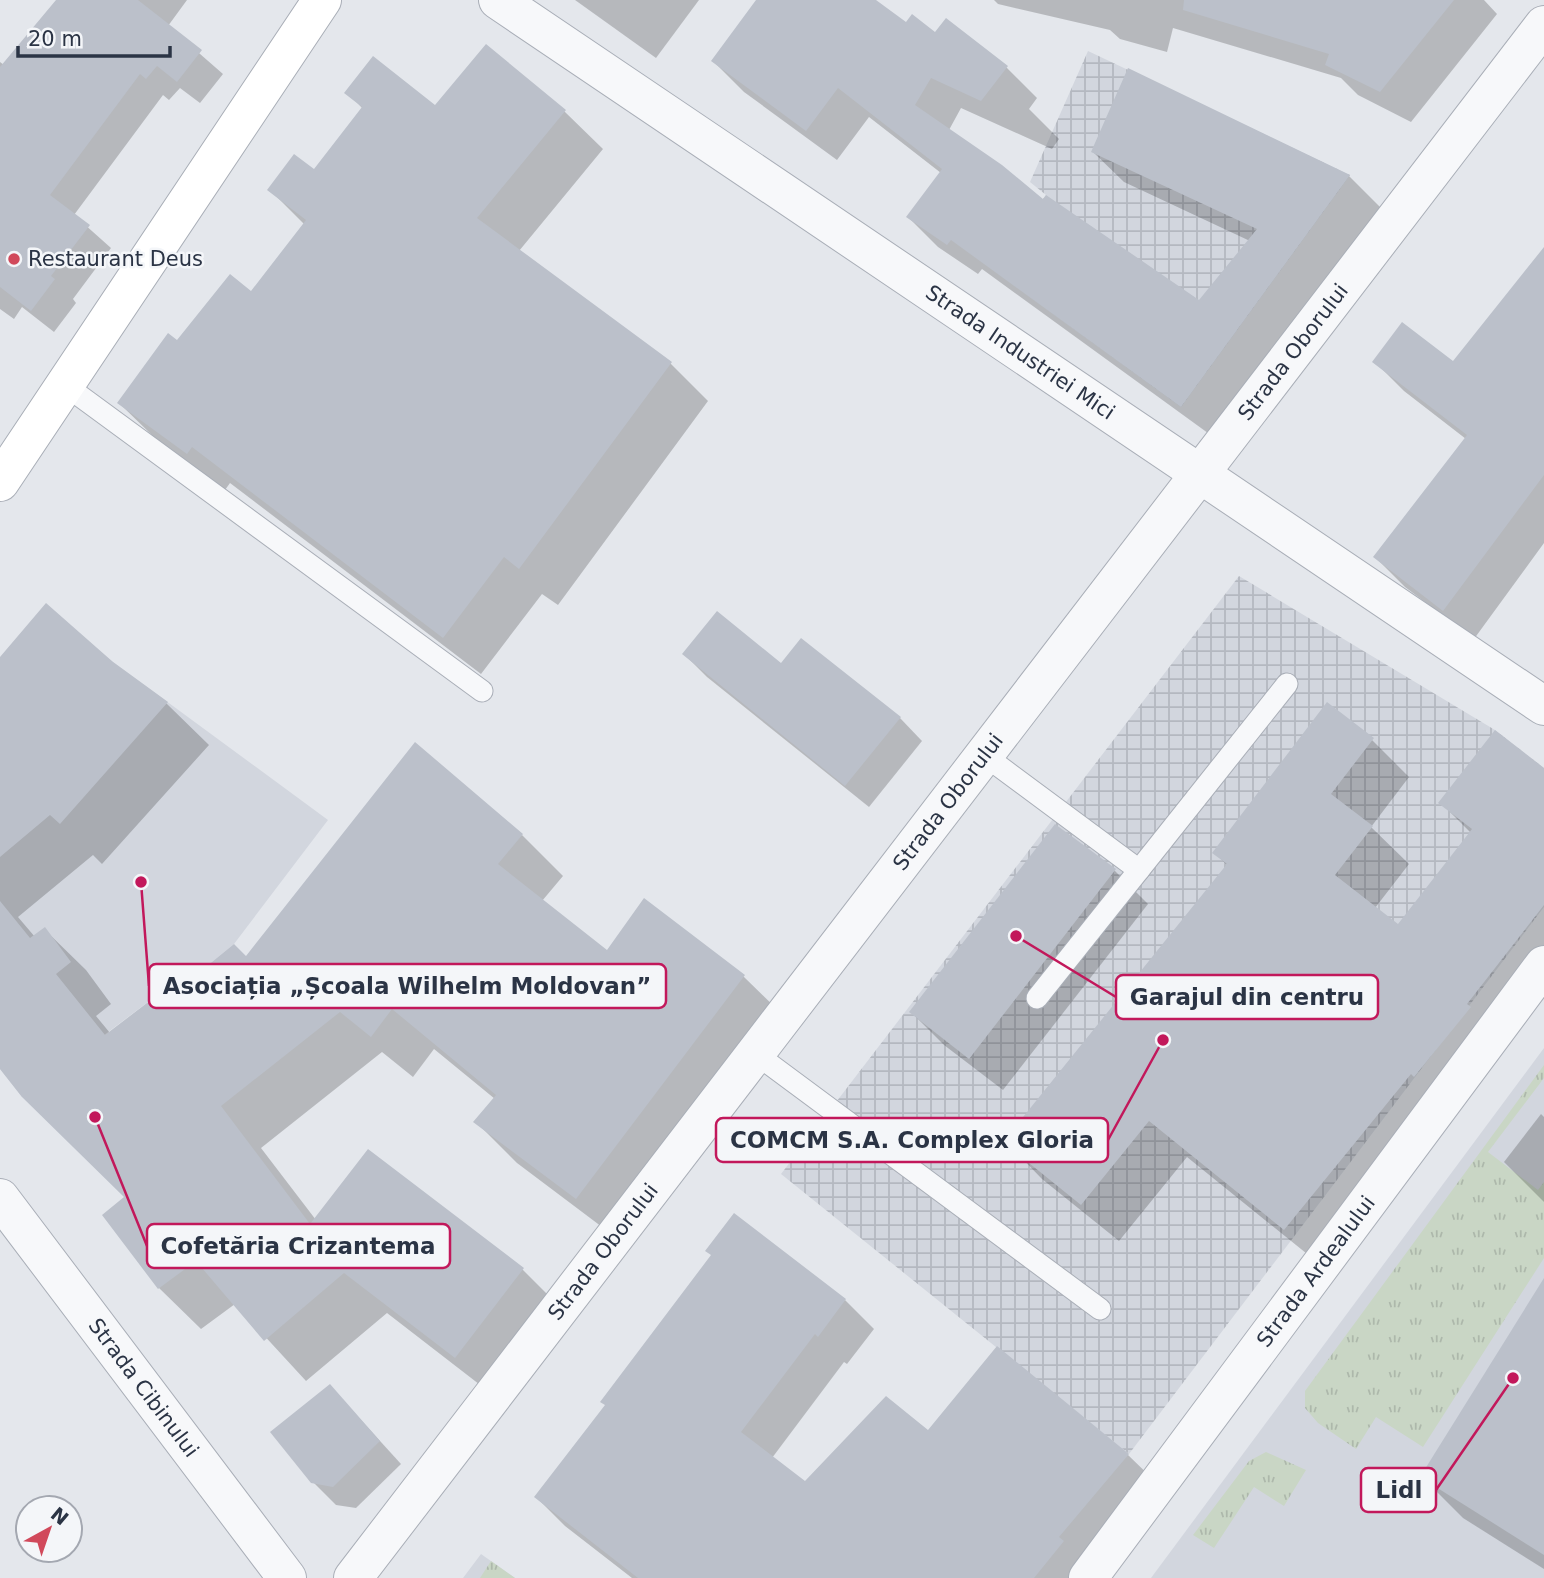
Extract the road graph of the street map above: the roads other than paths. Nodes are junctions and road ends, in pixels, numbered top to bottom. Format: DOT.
graph roads {
  1 [pos="323,0"];
  2 [pos="498,0"];
  3 [pos="1544,25"];
  4 [pos="65,385"];
  5 [pos="1202,475"];
  6 [pos="0,482"];
  7 [pos="1287,684"];
  8 [pos="482,691"];
  9 [pos="1544,705"];
  10 [pos="984,755"];
  11 [pos="1139,870"];
  12 [pos="1544,965"];
  13 [pos="1037,998"];
  14 [pos="756,1054"];
  15 [pos="0,1198"];
  16 [pos="1100,1309"];
  17 [pos="287,1578"];
  18 [pos="353,1578"];
  19 [pos="1088,1578"];
  1 -- 4 [label="street"];
  2 -- 5 [label="street, Strada Industriei Mici"];
  3 -- 5 [label="street, Strada Oborului"];
  4 -- 6 [label="street"];
  4 -- 8 [label="lane"];
  5 -- 9 [label="street, Strada Industriei Mici"];
  5 -- 10 [label="street, Strada Oborului"];
  7 -- 11 [label="lane"];
  10 -- 11 [label="lane"];
  10 -- 14 [label="street, Strada Oborului"];
  11 -- 13 [label="lane"];
  12 -- 19 [label="street, Strada Ardealului"];
  14 -- 16 [label="lane"];
  14 -- 18 [label="street, Strada Oborului"];
  15 -- 17 [label="street, Strada Cibinului"];
}
